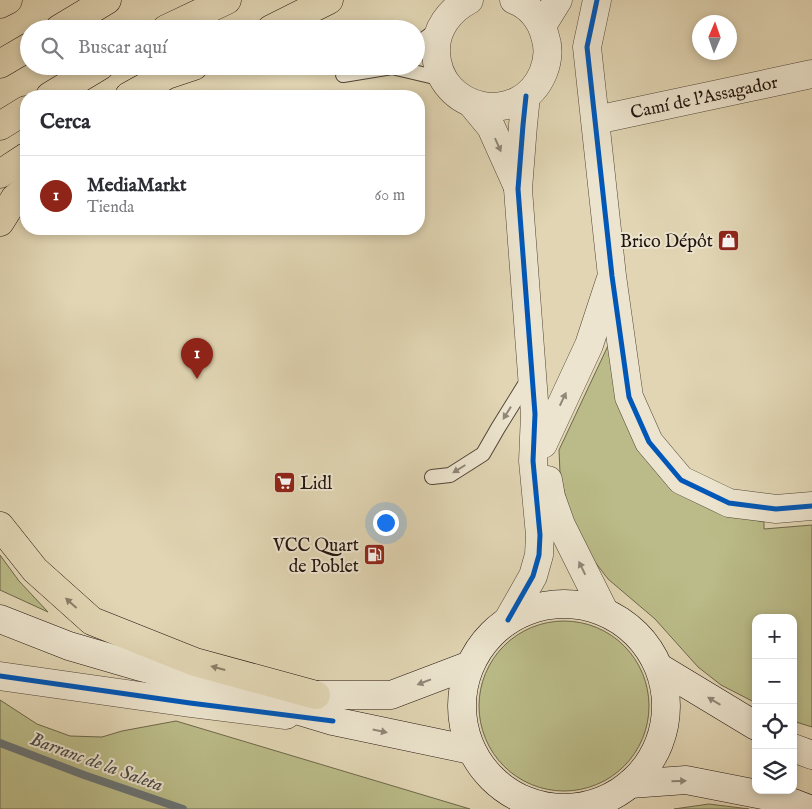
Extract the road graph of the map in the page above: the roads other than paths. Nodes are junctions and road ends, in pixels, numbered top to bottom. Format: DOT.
graph roads {
  1 [pos="8,0"];
  2 [pos="107,0"];
  3 [pos="227,0"];
  4 [pos="329,0"];
  5 [pos="469,0"];
  6 [pos="514,0"];
  7 [pos="558,0"];
  8 [pos="597,0"];
  9 [pos="0,4"];
  10 [pos="74,20"];
  11 [pos="185,20"];
  12 [pos="289,20"];
  13 [pos="542,26"];
  14 [pos="441,27"];
  15 [pos="425,39"];
  16 [pos="20,52"];
  17 [pos="0,64"];
  18 [pos="812,74"];
  19 [pos="85,75"];
  20 [pos="167,75"];
  21 [pos="188,75"];
  22 [pos="425,75"];
  23 [pos="443,79"];
  24 [pos="60,90"];
  25 [pos="140,90"];
  26 [pos="169,90"];
  27 [pos="526,96"];
  28 [pos="472,104"];
  29 [pos="20,114"];
  30 [pos="596,120"];
  31 [pos="0,126"];
  32 [pos="20,161"];
  33 [pos="0,174"];
  34 [pos="518,189"];
  35 [pos="20,194"];
  36 [pos="0,222"];
  37 [pos="612,276"];
  38 [pos="532,373"];
  39 [pos="535,414"];
  40 [pos="543,444"];
  41 [pos="432,477"];
  42 [pos="812,506"];
  43 [pos="0,526"];
  44 [pos="604,612"];
  45 [pos="0,619"];
  46 [pos="508,620"];
  47 [pos="470,665"];
  48 [pos="660,668"];
  49 [pos="0,676"];
  50 [pos="229,690"];
  51 [pos="316,695"];
  52 [pos="333,721"];
  53 [pos="752,724"];
  54 [pos="796,749"];
  55 [pos="472,750"];
  56 [pos="812,755"];
  57 [pos="630,784"];
  58 [pos="808,809"];
  1 -- 9 [label="highway"];
  2 -- 10 [label="highway"];
  3 -- 11 [label="highway"];
  4 -- 12 [label="highway"];
  5 -- 14 [label="street"];
  6 -- 13 [label="street"];
  7 -- 13 [label="street"];
  8 -- 30 [label="street"];
  13 -- 27 [label="street"];
  14 -- 15 [label="lane"];
  14 -- 23 [label="street"];
  16 -- 17 [label="highway"];
  18 -- 30 [label="street, Camí de l'Assagador"];
  19 -- 24 [label="highway"];
  20 -- 25 [label="highway"];
  21 -- 26 [label="highway"];
  22 -- 23 [label="lane"];
  23 -- 28 [label="street"];
  27 -- 28 [label="street"];
  27 -- 34 [label="street"];
  28 -- 34 [label="street, one-way"];
  29 -- 31 [label="highway"];
  30 -- 37 [label="street"];
  32 -- 33 [label="highway"];
  34 -- 38 [label="street"];
  35 -- 36 [label="highway"];
  40 -- 37 [label="street, one-way"];
  37 -- 42 [label="street"];
  38 -- 39 [label="street"];
  38 -- 41 [label="lane, one-way"];
  39 -- 40 [label="street"];
  39 -- 46 [label="street"];
  44 -- 40 [label="street, one-way"];
  51 -- 43 [label="highway, one-way"];
  44 -- 46 [label="street"];
  44 -- 48 [label="street"];
  45 -- 50 [label="street"];
  46 -- 47 [label="street"];
  47 -- 51 [label="street, one-way"];
  47 -- 55 [label="street"];
  53 -- 48 [label="street, one-way"];
  48 -- 57 [label="street"];
  49 -- 52 [label="street"];
  50 -- 51 [label="street"];
  50 -- 52 [label="street"];
  52 -- 55 [label="street, one-way"];
  54 -- 56 [label="street"];
  55 -- 57 [label="street"];
  57 -- 58 [label="street, one-way"];
}
